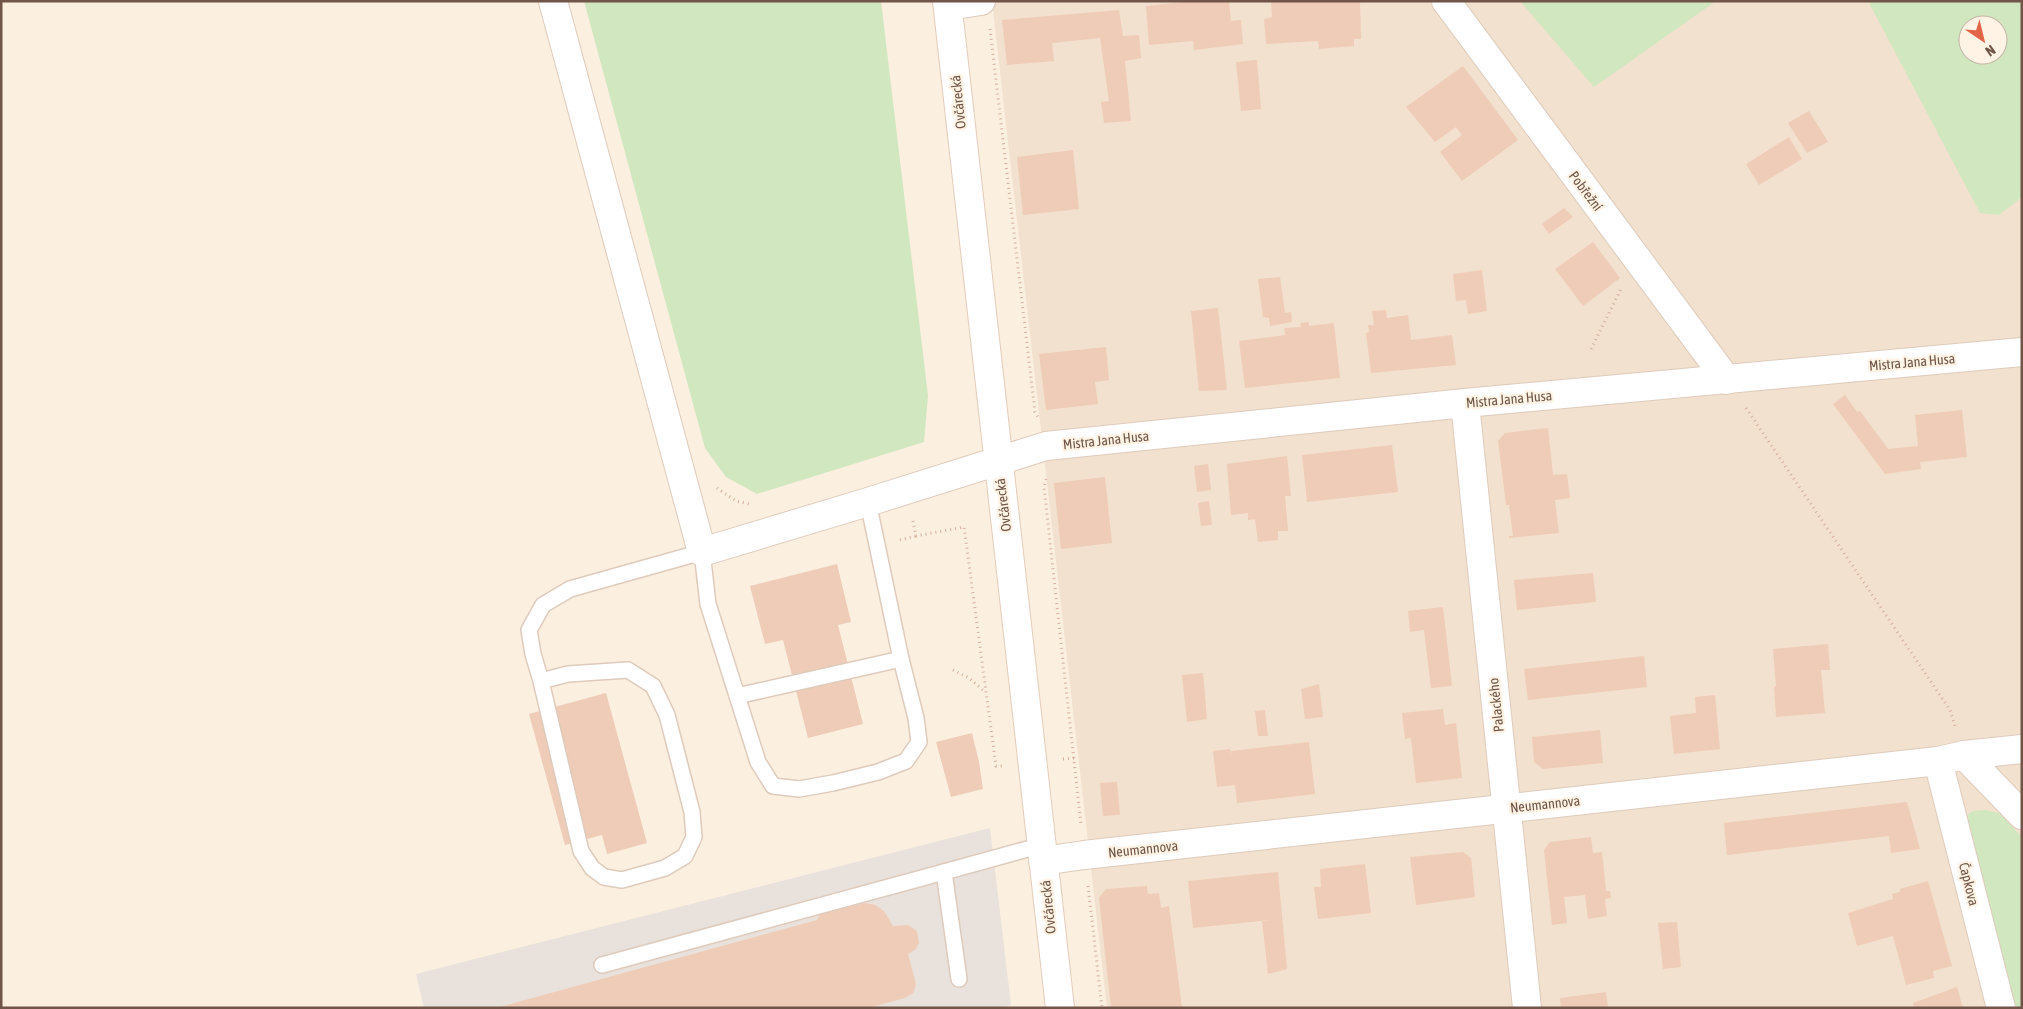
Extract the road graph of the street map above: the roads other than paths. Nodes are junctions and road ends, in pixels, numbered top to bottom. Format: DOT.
graph roads {
  1 [pos="552,1"];
  2 [pos="981,1"];
  3 [pos="1446,1"];
  4 [pos="948,4"];
  5 [pos="2022,352"];
  6 [pos="1727,380"];
  7 [pos="1465,402"];
  8 [pos="998,461"];
  9 [pos="868,502"];
  10 [pos="702,552"];
  11 [pos="901,660"];
  12 [pos="541,681"];
  13 [pos="737,696"];
  14 [pos="2022,749"];
  15 [pos="1964,755"];
  16 [pos="1938,761"];
  17 [pos="1506,808"];
  18 [pos="2022,815"];
  19 [pos="1042,853"];
  20 [pos="944,872"];
  21 [pos="602,964"];
  22 [pos="959,979"];
  23 [pos="1060,1008"];
  24 [pos="1527,1008"];
  25 [pos="2001,1008"];
  1 -- 10 [label="street"];
  2 -- 4 [label="street"];
  3 -- 6 [label="street, Pobřežní"];
  4 -- 8 [label="street, Ovčárecká"];
  5 -- 6 [label="street, Mistra Jana Husa"];
  6 -- 7 [label="street, Mistra Jana Husa"];
  7 -- 8 [label="street, Mistra Jana Husa"];
  7 -- 17 [label="street, Palackého"];
  8 -- 9 [label="street, Mistra Jana Husa"];
  8 -- 19 [label="street, Ovčárecká"];
  9 -- 10 [label="street, Mistra Jana Husa"];
  9 -- 11 [label="lane"];
  10 -- 12 [label="lane"];
  10 -- 13 [label="lane"];
  11 -- 13 [label="lane"];
  11 -- 13 [label="lane"];
  12 -- 12 [label="lane"];
  14 -- 15 [label="street, Neumannova"];
  15 -- 16 [label="street, Neumannova"];
  15 -- 18 [label="street"];
  16 -- 17 [label="street, Neumannova"];
  16 -- 25 [label="street, Čapkova"];
  17 -- 19 [label="street, Neumannova"];
  17 -- 24 [label="street, Palackého"];
  19 -- 20 [label="lane"];
  19 -- 23 [label="street, Ovčárecká"];
  20 -- 21 [label="lane"];
  20 -- 22 [label="lane"];
}
